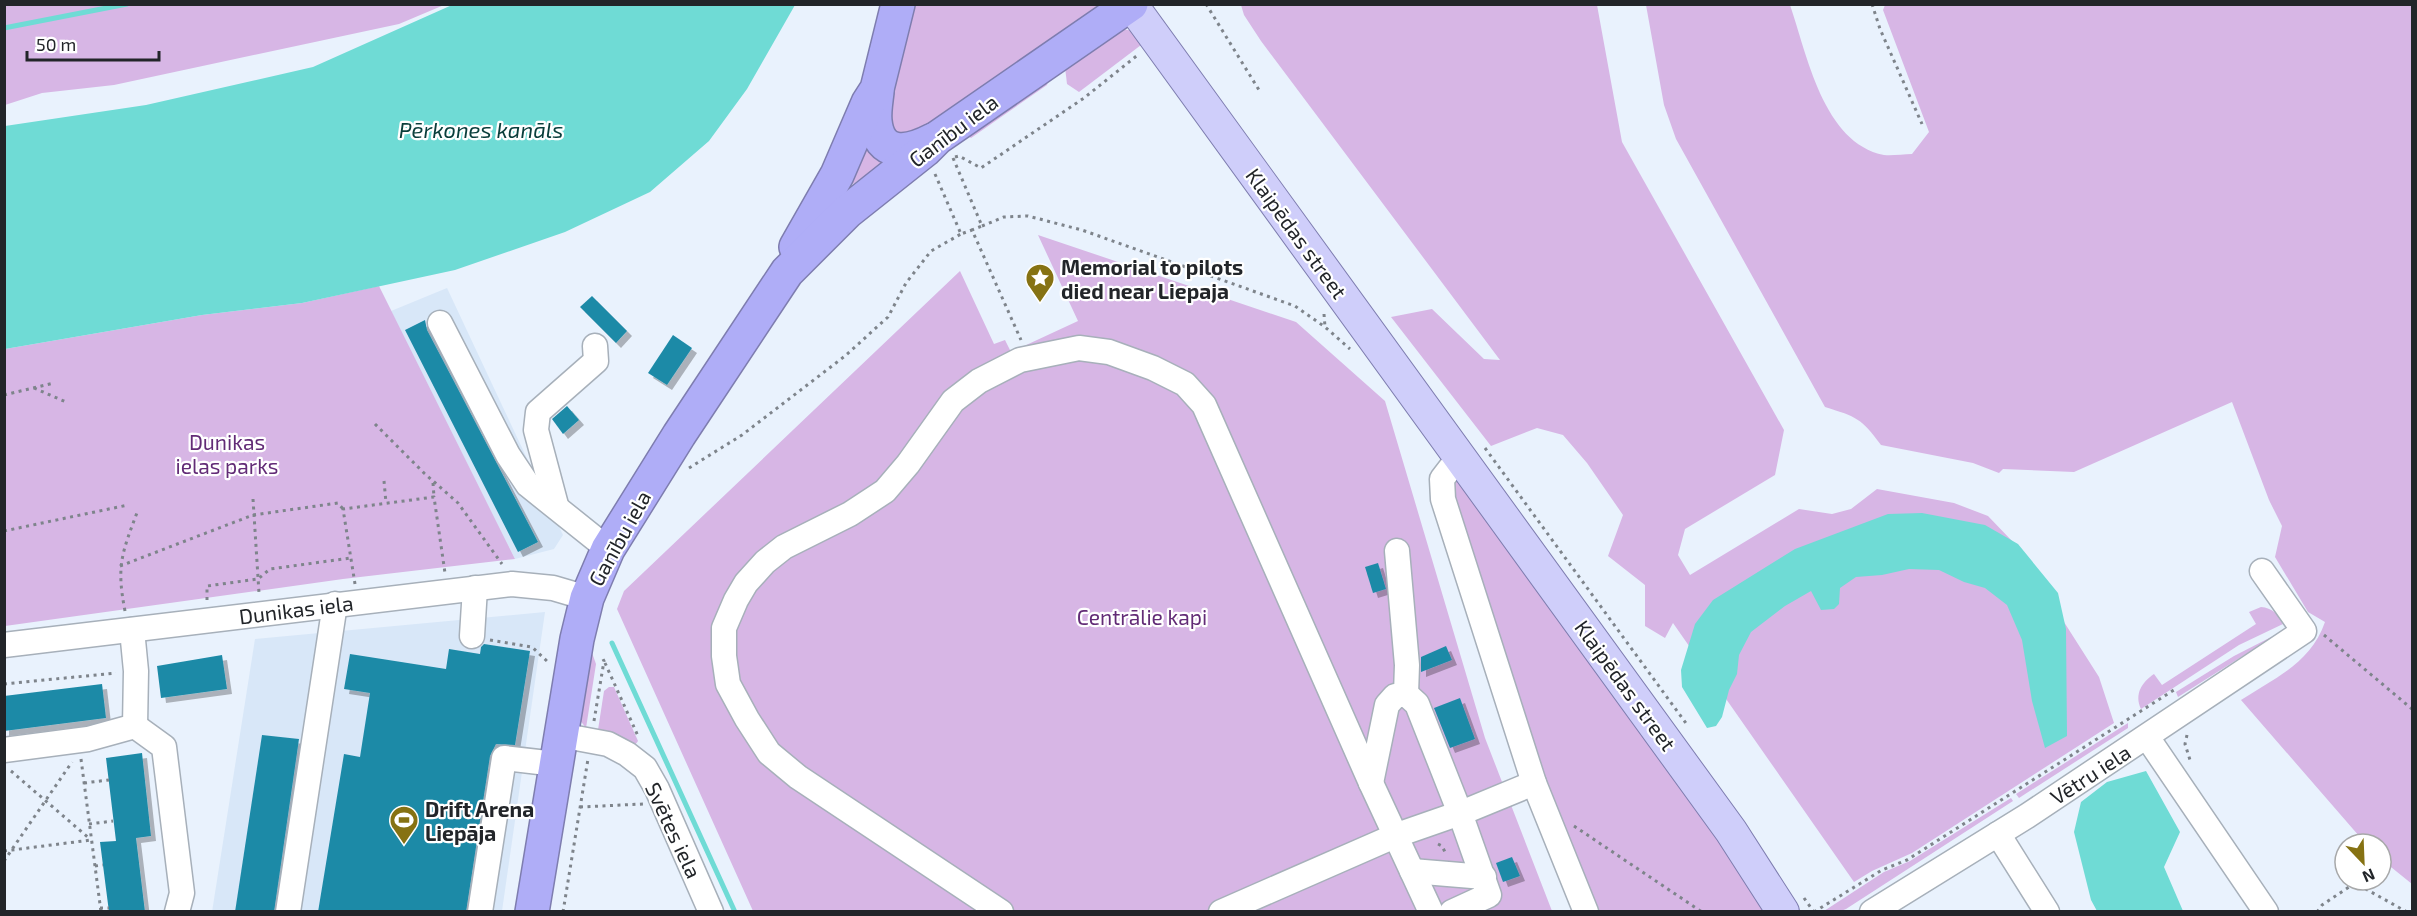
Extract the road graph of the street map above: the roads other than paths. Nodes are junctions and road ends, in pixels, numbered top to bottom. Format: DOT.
graph roads {
  1 [pos="897,4"];
  2 [pos="1131,4"];
  3 [pos="877,89"];
  4 [pos="940,154"];
  5 [pos="788,272"];
  6 [pos="440,323"];
  7 [pos="595,346"];
  8 [pos="1464,460"];
  9 [pos="555,505"];
  10 [pos="608,549"];
  11 [pos="1398,551"];
  12 [pos="2262,571"];
  13 [pos="475,588"];
  14 [pos="587,598"];
  15 [pos="346,603"];
  16 [pos="129,621"];
  17 [pos="472,636"];
  18 [pos="4,645"];
  19 [pos="1406,694"];
  20 [pos="135,726"];
  21 [pos="2147,737"];
  22 [pos="558,749"];
  23 [pos="4,750"];
  24 [pos="1371,783"];
  25 [pos="1538,794"];
  26 [pos="1460,813"];
  27 [pos="1401,833"];
  28 [pos="1998,834"];
  29 [pos="1413,871"];
  30 [pos="1484,877"];
  31 [pos="177,912"];
  32 [pos="288,912"];
  33 [pos="480,912"];
  34 [pos="532,912"];
  35 [pos="711,912"];
  36 [pos="1001,912"];
  37 [pos="1221,912"];
  38 [pos="1431,912"];
  39 [pos="1452,912"];
  40 [pos="1586,912"];
  41 [pos="1783,912"];
  42 [pos="1872,912"];
  43 [pos="2047,912"];
  44 [pos="2266,912"];
  1 -- 3 [label="highway, Ganību iela"];
  2 -- 4 [label="highway, Ganību iela"];
  2 -- 8 [label="main road, Klaipēdas street"];
  3 -- 4 [label="highway"];
  3 -- 5 [label="highway, Ganību iela"];
  4 -- 5 [label="highway, Ganību iela"];
  5 -- 10 [label="highway, Ganību iela"];
  6 -- 9 [label="street"];
  7 -- 9 [label="street"];
  8 -- 25 [label="street"];
  8 -- 41 [label="main road, Klaipēdas street"];
  9 -- 10 [label="street"];
  10 -- 14 [label="highway, Ganību iela"];
  11 -- 19 [label="street"];
  12 -- 21 [label="street, Vētru iela"];
  13 -- 14 [label="street, Dunikas iela"];
  13 -- 15 [label="street, Dunikas iela"];
  13 -- 17 [label="street"];
  14 -- 22 [label="highway, Ganību iela"];
  15 -- 16 [label="street, Dunikas iela"];
  15 -- 32 [label="street"];
  16 -- 18 [label="street, Dunikas iela"];
  16 -- 20 [label="street"];
  19 -- 24 [label="street"];
  19 -- 26 [label="street"];
  20 -- 23 [label="street"];
  20 -- 31 [label="street"];
  21 -- 28 [label="street, Vētru iela"];
  21 -- 44 [label="street"];
  22 -- 33 [label="street, Svētes iela"];
  22 -- 34 [label="highway, Ganību iela"];
  22 -- 35 [label="street, Svētes iela"];
  24 -- 27 [label="street"];
  24 -- 36 [label="street"];
  25 -- 26 [label="street"];
  25 -- 40 [label="street"];
  26 -- 27 [label="street"];
  26 -- 30 [label="street"];
  27 -- 29 [label="street"];
  27 -- 37 [label="street"];
  28 -- 42 [label="street, Vētru iela"];
  28 -- 43 [label="street"];
  29 -- 30 [label="street"];
  29 -- 38 [label="street"];
  30 -- 39 [label="street"];
}
